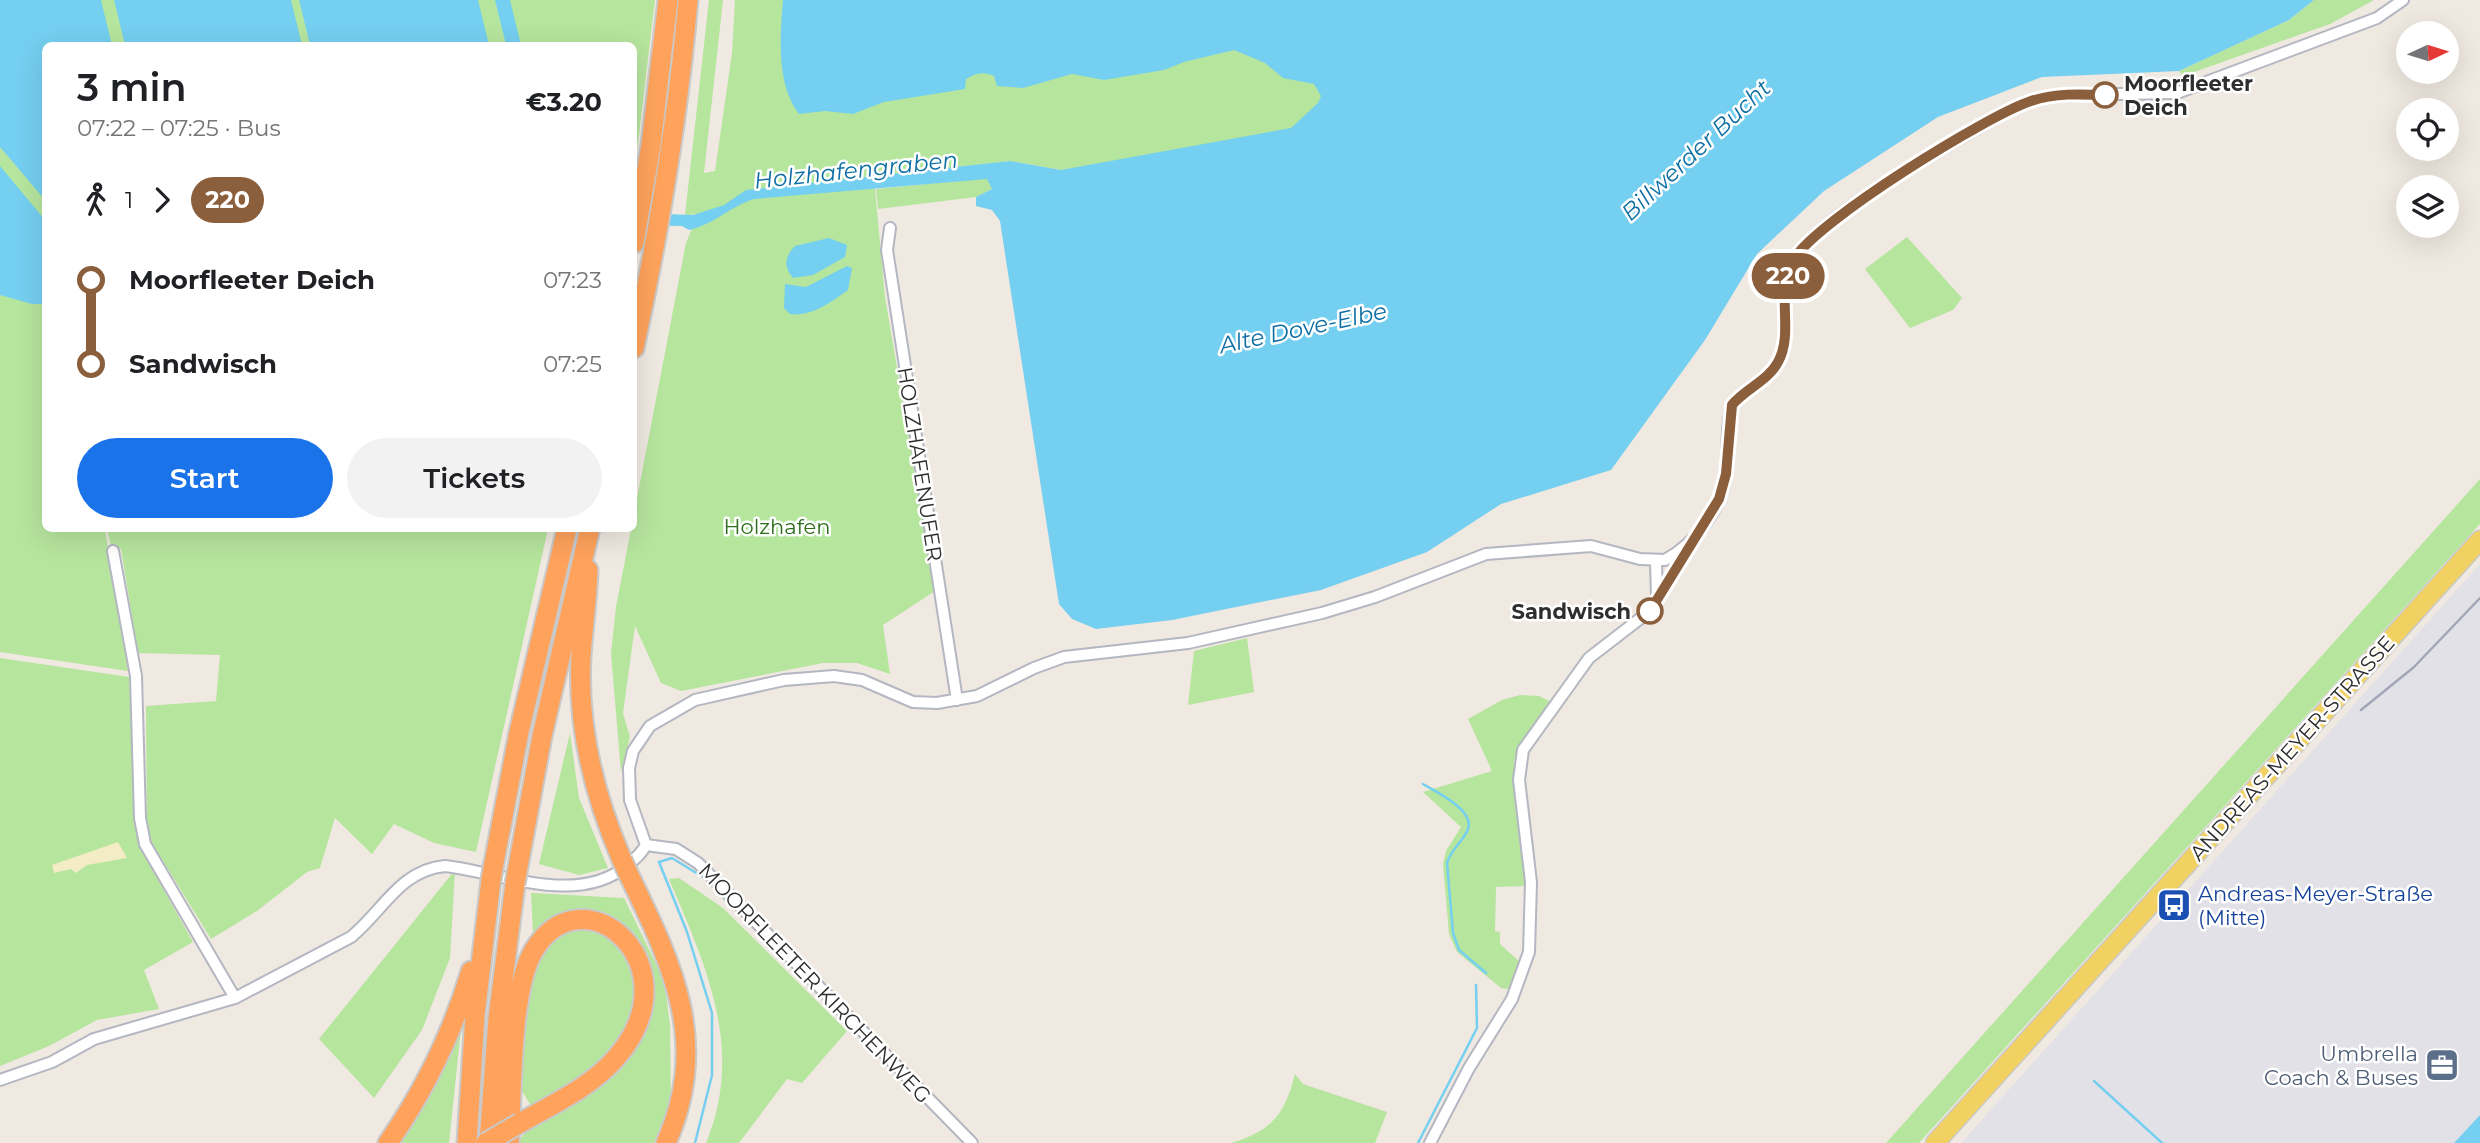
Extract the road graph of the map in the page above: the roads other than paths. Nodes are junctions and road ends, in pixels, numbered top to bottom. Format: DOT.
graph roads {
  1 [pos="668,0"];
  2 [pos="688,0"];
  3 [pos="2403,0"];
  4 [pos="637,225"];
  5 [pos="890,228"];
  6 [pos="637,334"];
  7 [pos="567,532"];
  8 [pos="589,532"];
  9 [pos="589,532"];
  10 [pos="1696,534"];
  11 [pos="2480,540"];
  12 [pos="113,551"];
  13 [pos="1656,561"];
  14 [pos="1657,600"];
  15 [pos="957,700"];
  16 [pos="646,845"];
  17 [pos="484,930"];
  18 [pos="234,998"];
  19 [pos="0,1080"];
  20 [pos="388,1143"];
  21 [pos="467,1143"];
  22 [pos="488,1143"];
  23 [pos="509,1143"];
  24 [pos="666,1143"];
  25 [pos="972,1143"];
  26 [pos="1430,1143"];
  27 [pos="1935,1143"];
  1 -- 4 [label="highway"];
  2 -- 6 [label="highway"];
  3 -- 10 [label="street"];
  5 -- 15 [label="street, HOLZHAFENUFER"];
  7 -- 17 [label="highway"];
  8 -- 24 [label="highway"];
  9 -- 22 [label="highway"];
  10 -- 13 [label="street"];
  10 -- 14 [label="street"];
  11 -- 27 [label="main road, ANDREAS-MEYER-STRASSE"];
  12 -- 18 [label="street"];
  13 -- 14 [label="street"];
  13 -- 15 [label="street"];
  14 -- 26 [label="street"];
  15 -- 16 [label="street"];
  16 -- 18 [label="street"];
  16 -- 25 [label="street, MOORFLEETER KIRCHENWEG"];
  17 -- 20 [label="highway"];
  17 -- 21 [label="highway"];
  18 -- 19 [label="street"];
  22 -- 23 [label="highway, bridge"];
}
